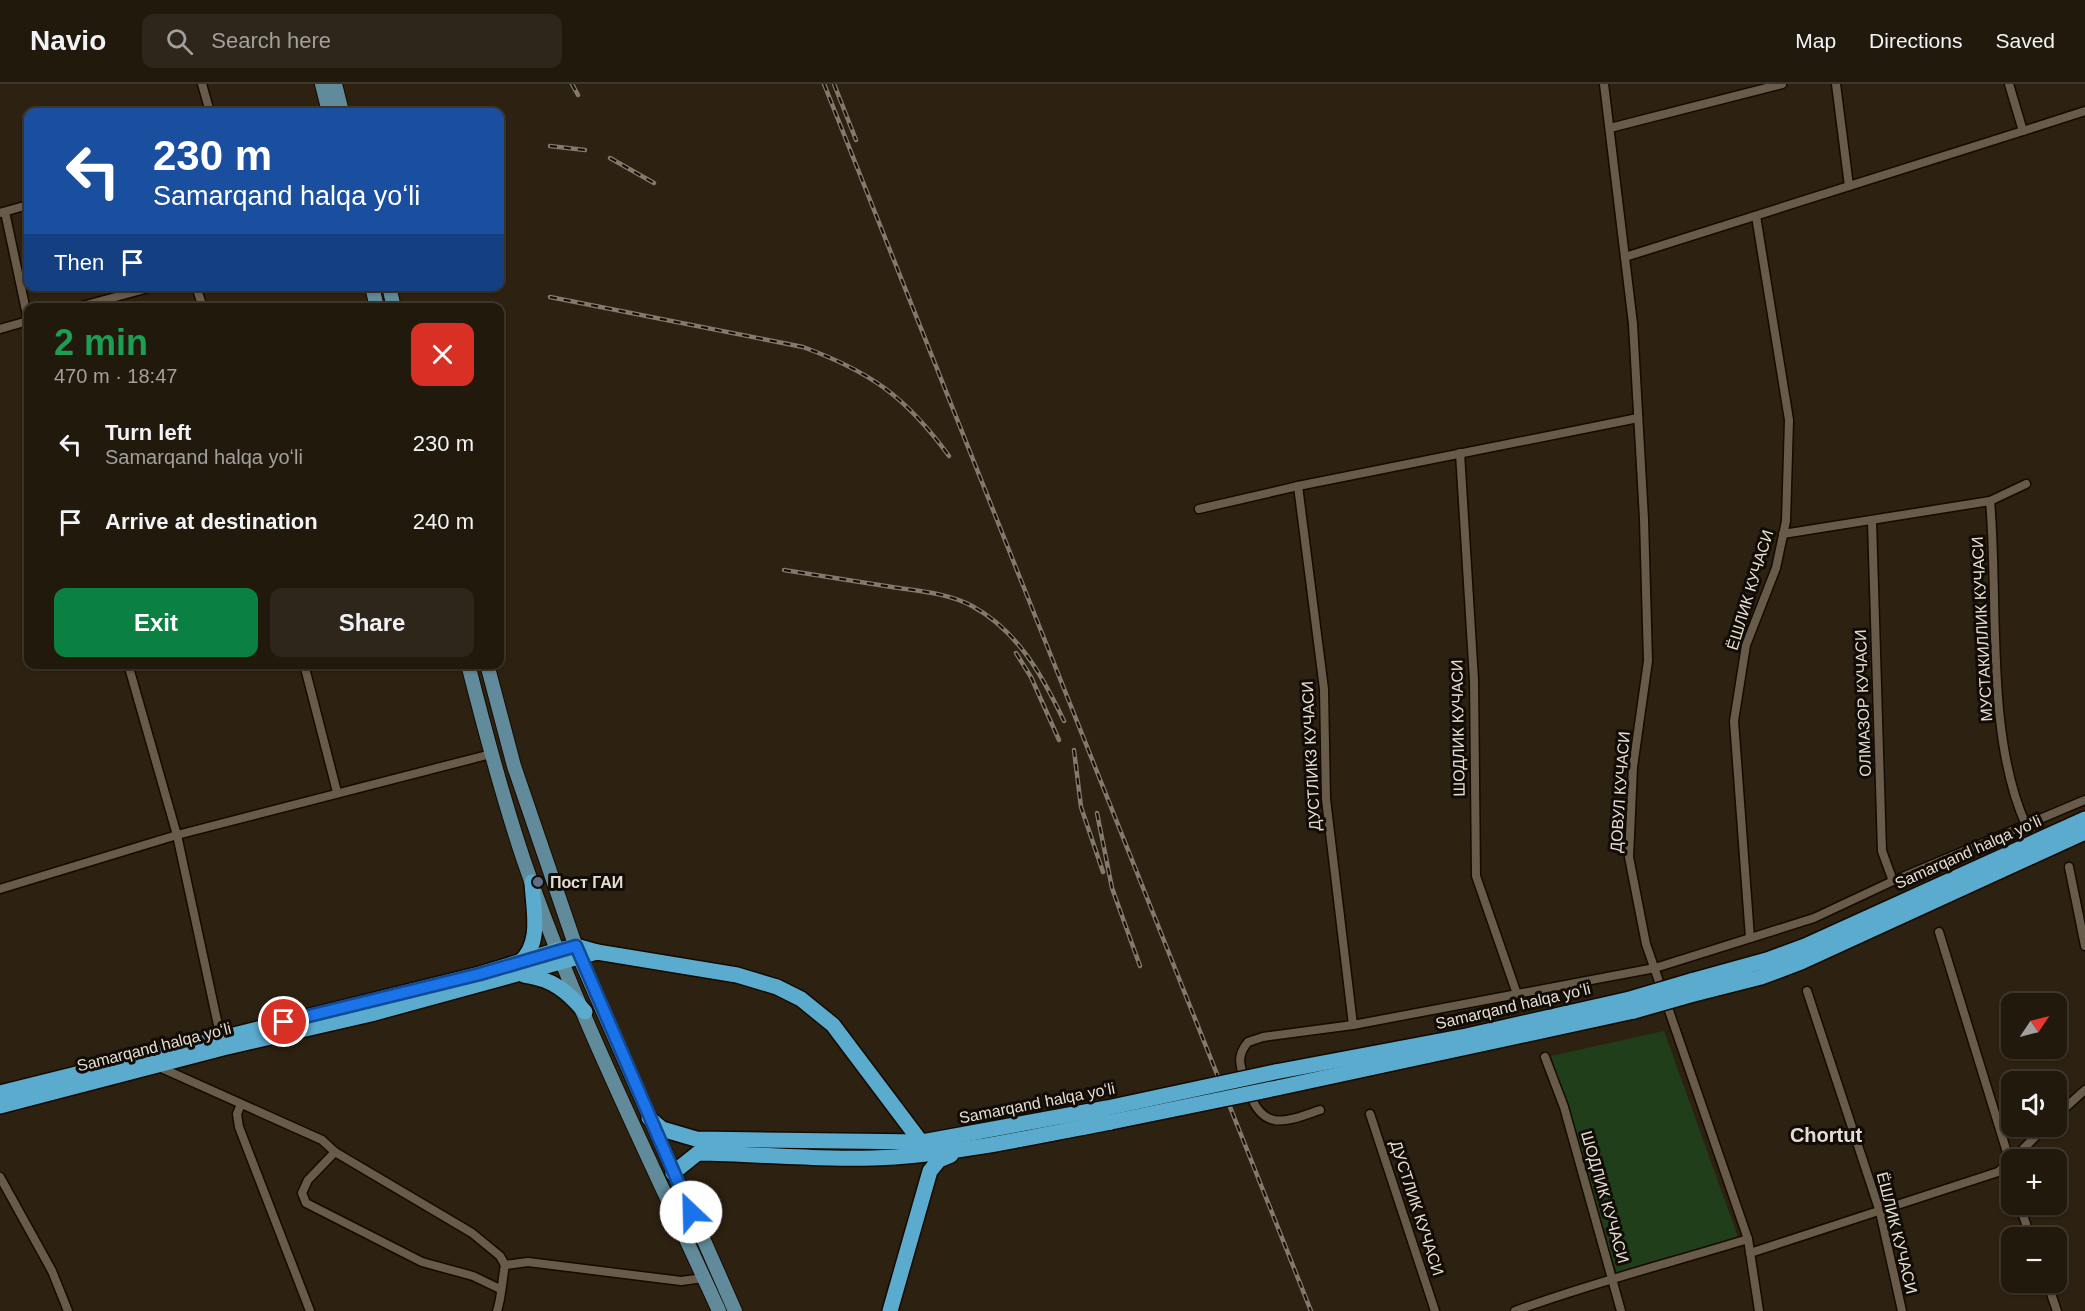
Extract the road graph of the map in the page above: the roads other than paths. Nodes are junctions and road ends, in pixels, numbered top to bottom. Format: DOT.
graph roads {
  1 [pos="202,84"];
  2 [pos="322,84"];
  3 [pos="335,84"];
  4 [pos="1604,84"];
  5 [pos="1782,84"];
  6 [pos="1836,84"];
  7 [pos="2009,84"];
  8 [pos="209,108"];
  9 [pos="328,108"];
  10 [pos="341,108"];
  11 [pos="2085,111"];
  12 [pos="1610,128"];
  13 [pos="2023,131"];
  14 [pos="1850,186"];
  15 [pos="24,207"];
  16 [pos="2,212"];
  17 [pos="1756,216"];
  18 [pos="1625,257"];
  19 [pos="138,291"];
  20 [pos="24,303"];
  21 [pos="93,303"];
  22 [pos="24,321"];
  23 [pos="0,329"];
  24 [pos="1638,418"];
  25 [pos="1460,453"];
  26 [pos="2026,484"];
  27 [pos="1298,486"];
  28 [pos="1990,501"];
  29 [pos="1199,509"];
  30 [pos="1872,521"];
  31 [pos="1783,534"];
  32 [pos="129,669"];
  33 [pos="305,669"];
  34 [pos="469,669"];
  35 [pos="488,669"];
  36 [pos="490,754"];
  37 [pos="337,792"];
  38 [pos="2085,800"];
  39 [pos="2085,819"];
  40 [pos="2026,825"];
  41 [pos="2085,832"];
  42 [pos="177,835"];
  43 [pos="2069,867"];
  44 [pos="1893,881"];
  45 [pos="532,882"];
  46 [pos="0,889"];
  47 [pos="1939,932"];
  48 [pos="1750,938"];
  49 [pos="2085,946"];
  50 [pos="578,952"];
  51 [pos="561,957"];
  52 [pos="1654,968"];
  53 [pos="520,969"];
  54 [pos="1691,988"];
  55 [pos="1807,991"];
  56 [pos="1517,994"];
  57 [pos="1632,1005"];
  58 [pos="585,1012"];
  59 [pos="1353,1025"];
  60 [pos="222,1042"];
  61 [pos="1545,1057"];
  62 [pos="154,1065"];
  63 [pos="2085,1090"];
  64 [pos="0,1094"];
  65 [pos="241,1104"];
  66 [pos="0,1106"];
  67 [pos="2067,1106"];
  68 [pos="1320,1110"];
  69 [pos="1370,1114"];
  70 [pos="1109,1115"];
  71 [pos="903,1116"];
  72 [pos="650,1118"];
  73 [pos="2035,1137"];
  74 [pos="944,1139"];
  75 [pos="973,1146"];
  76 [pos="926,1148"];
  77 [pos="2008,1149"];
  78 [pos="2022,1149"];
  79 [pos="335,1152"];
  80 [pos="2001,1169"];
  81 [pos="673,1173"];
  82 [pos="0,1177"];
  83 [pos="1880,1212"];
  84 [pos="1748,1239"];
  85 [pos="1750,1253"];
  86 [pos="505,1265"];
  87 [pos="704,1278"];
  88 [pos="1612,1280"];
  89 [pos="500,1288"];
  90 [pos="2051,1293"];
  91 [pos="68,1311"];
  92 [pos="310,1311"];
  93 [pos="497,1311"];
  94 [pos="719,1311"];
  95 [pos="735,1311"];
  96 [pos="890,1311"];
  97 [pos="1435,1311"];
  98 [pos="1515,1311"];
  99 [pos="1621,1311"];
  100 [pos="1759,1311"];
  101 [pos="1902,1311"];
  102 [pos="2057,1311"];
  1 -- 8 [label="street"];
  2 -- 9 [label="main road"];
  3 -- 10 [label="main road"];
  4 -- 12 [label="street, ДОВУЛ КУЧАСИ"];
  5 -- 12 [label="street"];
  6 -- 14 [label="street"];
  7 -- 13 [label="street"];
  11 -- 13 [label="street"];
  12 -- 18 [label="street, ДОВУЛ КУЧАСИ"];
  13 -- 14 [label="street"];
  14 -- 17 [label="street"];
  15 -- 16 [label="street"];
  16 -- 20 [label="street"];
  17 -- 18 [label="street"];
  17 -- 31 [label="street, ЁШЛИК КУЧАСИ"];
  18 -- 24 [label="street, ДОВУЛ КУЧАСИ"];
  19 -- 21 [label="street"];
  22 -- 23 [label="street"];
  24 -- 25 [label="street"];
  24 -- 52 [label="street, ДОВУЛ КУЧАСИ"];
  25 -- 27 [label="street"];
  25 -- 56 [label="street, ШОДЛИК КУЧАСИ"];
  26 -- 28 [label="street"];
  27 -- 29 [label="street"];
  27 -- 59 [label="street, ДУСТЛИК3 КУЧАСИ"];
  28 -- 30 [label="street"];
  28 -- 40 [label="street, МУСТАКИЛЛИК КУЧАСИ"];
  30 -- 31 [label="street"];
  30 -- 44 [label="street, ОЛМАЗОР КУЧАСИ"];
  31 -- 48 [label="street, ЁШЛИК КУЧАСИ"];
  32 -- 42 [label="street"];
  33 -- 37 [label="street"];
  34 -- 36 [label="main road"];
  35 -- 50 [label="main road"];
  36 -- 37 [label="street"];
  36 -- 45 [label="main road"];
  37 -- 42 [label="street"];
  38 -- 40 [label="street"];
  39 -- 54 [label="highway, Samarqand halqa yoʻli"];
  40 -- 44 [label="street"];
  41 -- 54 [label="highway, Samarqand halqa yoʻli"];
  42 -- 46 [label="street"];
  42 -- 60 [label="street"];
  43 -- 49 [label="street"];
  44 -- 48 [label="street"];
  45 -- 51 [label="main road"];
  45 -- 53 [label="highway"];
  47 -- 77 [label="street"];
  48 -- 52 [label="street"];
  50 -- 51 [label="highway, Samarqand halqa yoʻli"];
  50 -- 71 [label="highway, Samarqand halqa yoʻli"];
  50 -- 72 [label="main road"];
  51 -- 53 [label="highway, Samarqand halqa yoʻli"];
  51 -- 58 [label="main road"];
  52 -- 56 [label="street"];
  52 -- 84 [label="street, ДОВУЛ КУЧАСИ"];
  53 -- 58 [label="highway"];
  53 -- 60 [label="highway, Samarqand halqa yoʻli"];
  54 -- 57 [label="highway, Samarqand halqa yoʻli, bridge"];
  55 -- 83 [label="street, ЁШЛИК КУЧАСИ"];
  56 -- 59 [label="street"];
  57 -- 70 [label="highway, Samarqand halqa yoʻli, bridge"];
  57 -- 70 [label="highway, Samarqand halqa yoʻli, bridge"];
  58 -- 87 [label="main road"];
  59 -- 68 [label="street"];
  60 -- 62 [label="highway, Samarqand halqa yoʻli"];
  60 -- 64 [label="highway, Samarqand halqa yoʻli"];
  61 -- 88 [label="street, ШОДЛИК КУЧАСИ"];
  62 -- 65 [label="street"];
  62 -- 66 [label="highway, Samarqand halqa yoʻli"];
  63 -- 67 [label="street"];
  65 -- 79 [label="street"];
  65 -- 92 [label="street"];
  69 -- 97 [label="street, ДУСТЛИК КУЧАСИ"];
  70 -- 74 [label="highway, Samarqand halqa yoʻli"];
  70 -- 75 [label="highway, Samarqand halqa yoʻli"];
  71 -- 74 [label="highway"];
  71 -- 76 [label="highway, Samarqand halqa yoʻli"];
  72 -- 76 [label="highway, Samarqand halqa yoʻli"];
  72 -- 81 [label="main road"];
  73 -- 78 [label="street"];
  74 -- 76 [label="highway, Samarqand halqa yoʻli"];
  75 -- 76 [label="highway, Samarqand halqa yoʻli"];
  75 -- 96 [label="highway"];
  76 -- 81 [label="highway, Samarqand halqa yoʻli"];
  79 -- 86 [label="street"];
  79 -- 89 [label="street"];
  80 -- 83 [label="street"];
  81 -- 95 [label="main road"];
  82 -- 91 [label="street"];
  83 -- 85 [label="street"];
  83 -- 101 [label="street, ЁШЛИК КУЧАСИ"];
  84 -- 85 [label="street, ДОВУЛ КУЧАСИ"];
  84 -- 88 [label="street"];
  85 -- 100 [label="street, ДОВУЛ КУЧАСИ"];
  86 -- 87 [label="street"];
  86 -- 89 [label="street"];
  87 -- 94 [label="main road"];
  88 -- 98 [label="street"];
  88 -- 99 [label="street, ШОДЛИК КУЧАСИ"];
  89 -- 93 [label="street"];
  90 -- 102 [label="street"];
}
